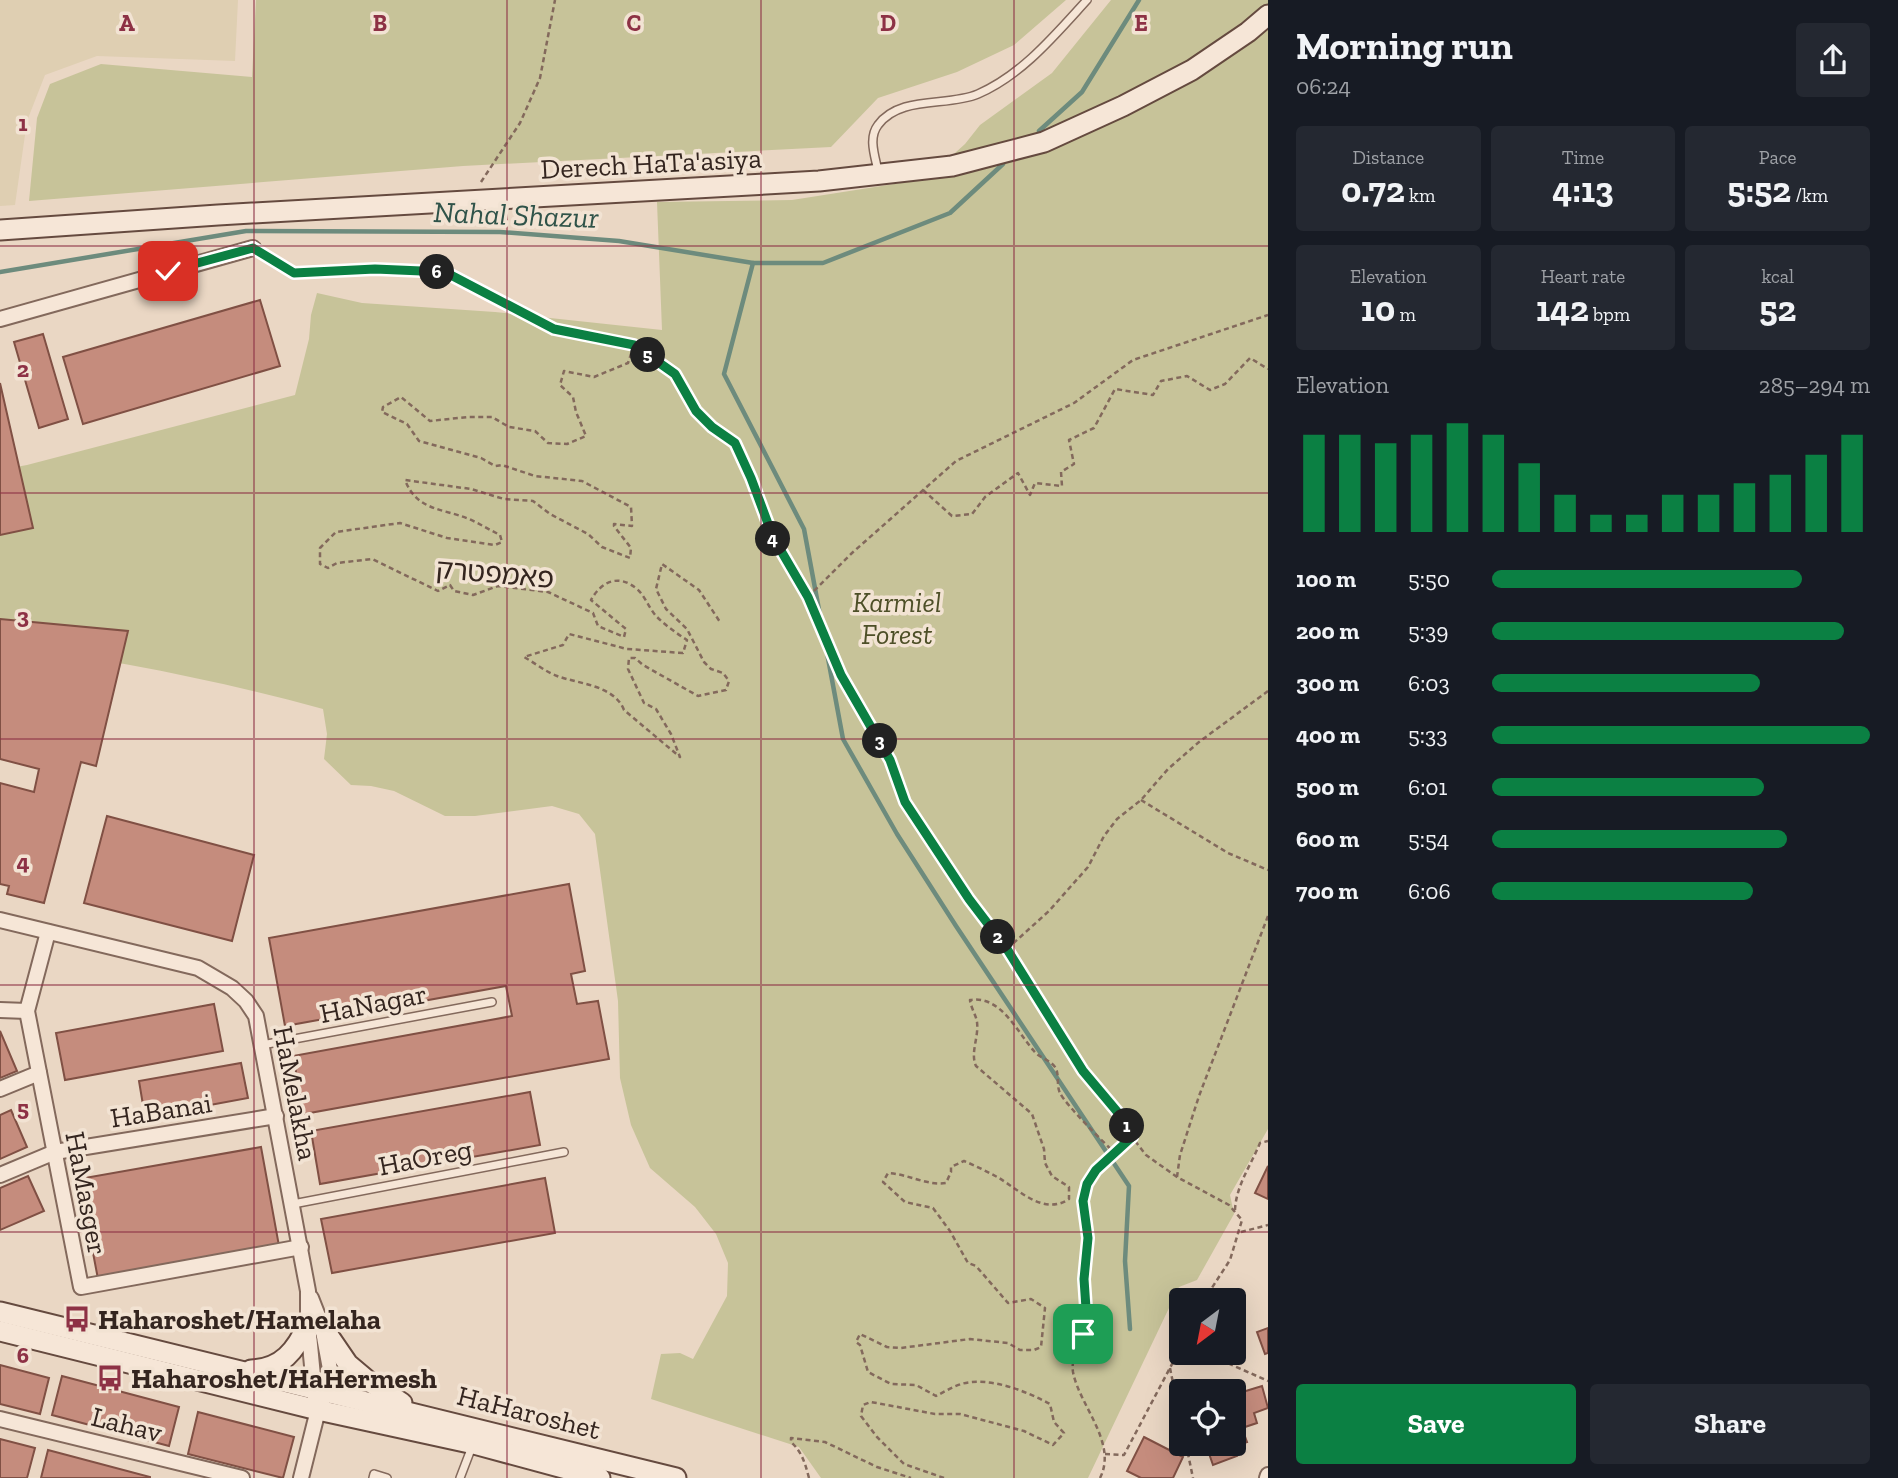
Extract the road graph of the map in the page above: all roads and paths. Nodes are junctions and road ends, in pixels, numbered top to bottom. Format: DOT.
graph roads {
  1 [pos="555,0"];
  2 [pos="1087,0"];
  3 [pos="1268,15"];
  4 [pos="879,176"];
  5 [pos="469,201"];
  6 [pos="0,230"];
  7 [pos="253,248"];
  8 [pos="1268,315"];
  9 [pos="0,319"];
  10 [pos="634,345"];
  11 [pos="1268,369"];
  12 [pos="923,490"];
  13 [pos="808,597"];
  14 [pos="720,622"];
  15 [pos="1268,691"];
  16 [pos="1141,800"];
  17 [pos="1268,870"];
  18 [pos="1268,916"];
  19 [pos="0,920"];
  20 [pos="48,932"];
  21 [pos="1007,949"];
  22 [pos="492,1002"];
  23 [pos="0,1010"];
  24 [pos="27,1011"];
  25 [pos="262,1045"];
  26 [pos="39,1073"];
  27 [pos="0,1089"];
  28 [pos="276,1116"];
  29 [pos="1132,1137"];
  30 [pos="1268,1141"];
  31 [pos="55,1152"];
  32 [pos="565,1152"];
  33 [pos="1115,1153"];
  34 [pos="0,1175"];
  35 [pos="1177,1177"];
  36 [pos="293,1204"];
  37 [pos="1234,1212"];
  38 [pos="1268,1225"];
  39 [pos="1240,1232"];
  40 [pos="301,1247"];
  41 [pos="1212,1288"];
  42 [pos="0,1312"];
  43 [pos="315,1325"];
  44 [pos="0,1331"];
  45 [pos="1172,1365"];
  46 [pos="1232,1365"];
  47 [pos="1170,1368"];
  48 [pos="241,1371"];
  49 [pos="1172,1379"];
  50 [pos="1268,1381"];
  51 [pos="320,1389"];
  52 [pos="318,1410"];
  53 [pos="418,1413"];
  54 [pos="0,1419"];
  55 [pos="474,1444"];
  56 [pos="1105,1454"];
  57 [pos="1188,1456"];
  58 [pos="242,1478"];
  59 [pos="301,1478"];
  60 [pos="373,1478"];
  61 [pos="387,1478"];
  62 [pos="460,1478"];
  63 [pos="600,1478"];
  64 [pos="676,1478"];
  65 [pos="809,1478"];
  66 [pos="911,1478"];
  67 [pos="944,1478"];
  68 [pos="1100,1478"];
  69 [pos="1193,1478"];
  1 -- 5 [label="path"];
  2 -- 4 [label="lane"];
  3 -- 4 [label="street, Derech HaTa'asiya"];
  4 -- 5 [label="street, Derech HaTa'asiya"];
  5 -- 6 [label="street, Derech HaTa'asiya"];
  7 -- 9 [label="street"];
  7 -- 10 [label="path"];
  8 -- 12 [label="path"];
  10 -- 13 [label="path"];
  10 -- 14 [label="path, פאמפטרק"];
  11 -- 12 [label="path"];
  12 -- 13 [label="path"];
  13 -- 21 [label="path"];
  15 -- 16 [label="path"];
  16 -- 17 [label="path"];
  16 -- 21 [label="path"];
  18 -- 35 [label="path"];
  19 -- 20 [label="street, HaMelakha"];
  20 -- 24 [label="street, HaMasger"];
  20 -- 25 [label="street, HaMelakha"];
  21 -- 29 [label="path"];
  22 -- 25 [label="lane, HaNagar"];
  23 -- 24 [label="street"];
  24 -- 26 [label="street, HaMasger"];
  25 -- 28 [label="street, HaMelakha"];
  26 -- 27 [label="street"];
  26 -- 31 [label="street, HaMasger"];
  28 -- 31 [label="street, HaBanai"];
  28 -- 36 [label="street, HaMelakha"];
  29 -- 33 [label="path"];
  29 -- 35 [label="path"];
  30 -- 37 [label="path"];
  31 -- 34 [label="street, HaBanai"];
  31 -- 40 [label="street, HaMasger"];
  32 -- 36 [label="lane, HaOreg"];
  33 -- 56 [label="path"];
  33 -- 67 [label="path"];
  35 -- 37 [label="path"];
  36 -- 40 [label="street, HaMelakha"];
  37 -- 39 [label="path"];
  38 -- 39 [label="path"];
  39 -- 41 [label="path"];
  40 -- 43 [label="street, HaMelakha"];
  42 -- 48 [label="street, HaHaroshet"];
  43 -- 48 [label="street"];
  43 -- 51 [label="street, HaMelakha"];
  43 -- 53 [label="street"];
  44 -- 52 [label="street, HaHaroshet"];
  45 -- 47 [label="path"];
  46 -- 50 [label="path"];
  47 -- 49 [label="path"];
  47 -- 56 [label="path"];
  48 -- 51 [label="street, HaHaroshet"];
  51 -- 52 [label="street, HaMelakha"];
  51 -- 53 [label="street, HaHaroshet"];
  52 -- 55 [label="street, HaHaroshet"];
  52 -- 59 [label="street, HaMelakha"];
  53 -- 64 [label="street, HaHaroshet"];
  54 -- 58 [label="street, Lahav"];
  55 -- 62 [label="lane"];
  55 -- 63 [label="street, HaHaroshet"];
  56 -- 68 [label="path"];
  57 -- 69 [label="path"];
  60 -- 61 [label="lane"];
  65 -- 66 [label="path"];
}
